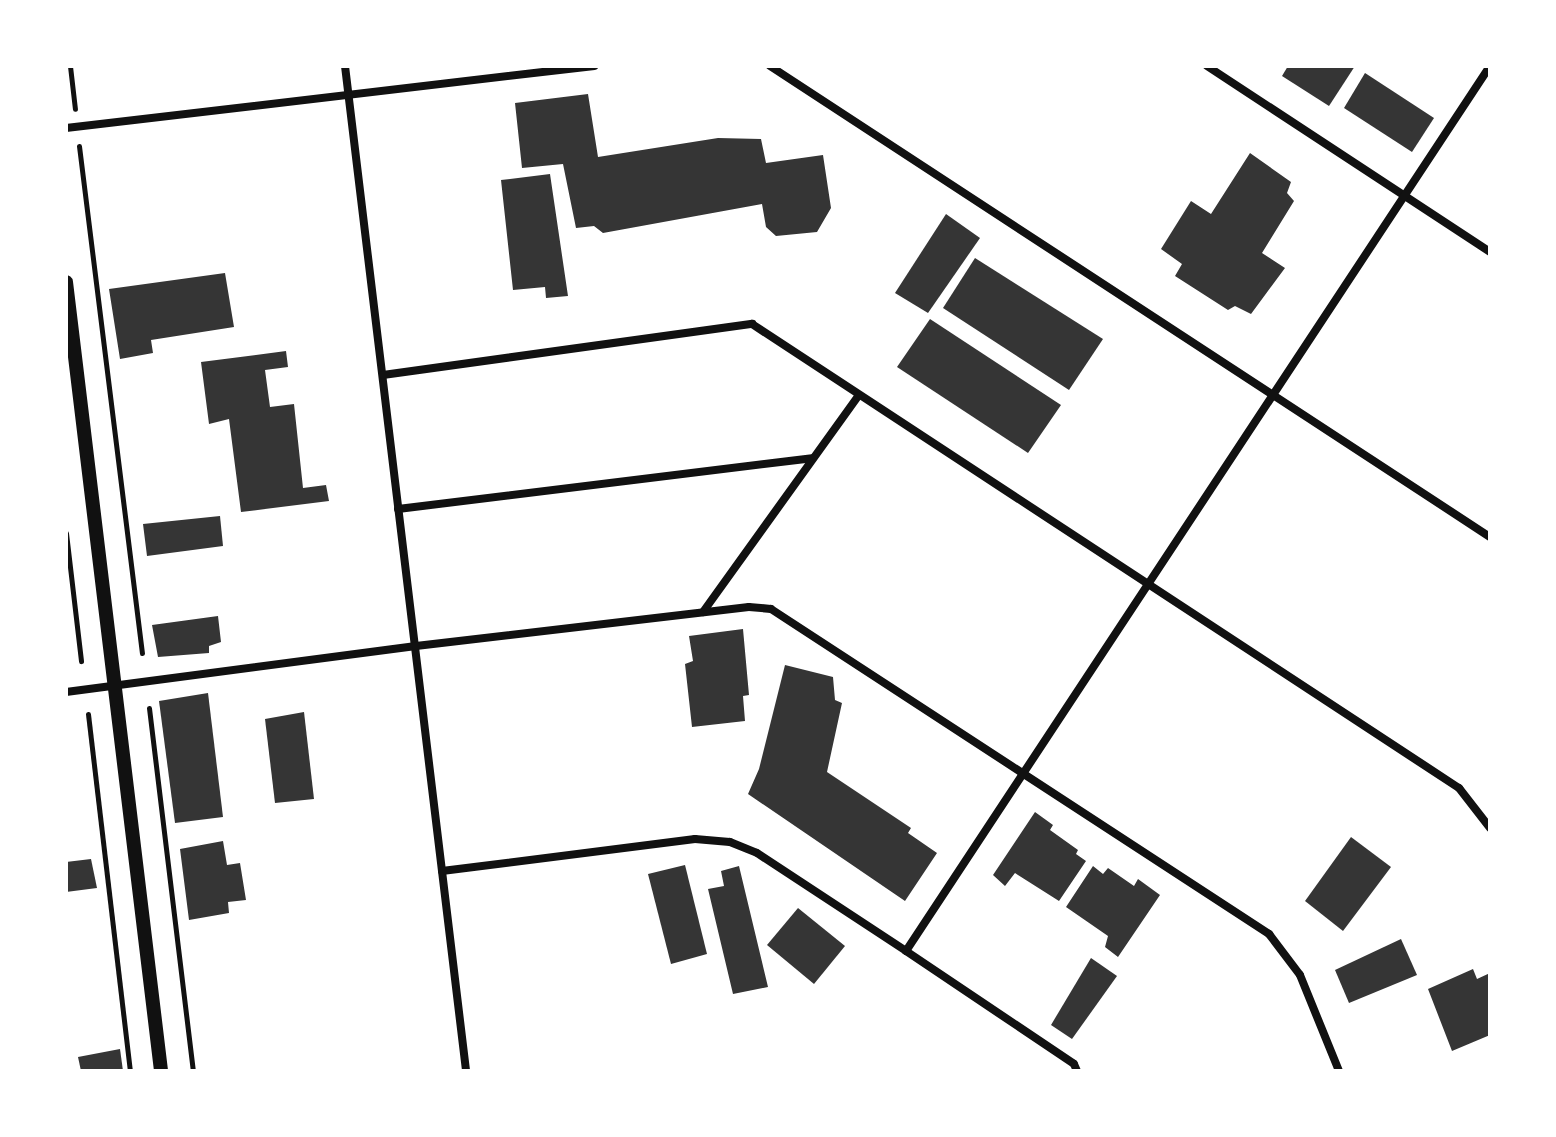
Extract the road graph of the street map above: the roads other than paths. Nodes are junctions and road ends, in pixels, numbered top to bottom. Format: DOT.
graph roads {
  1 [pos="345,66"];
  2 [pos="594,66"];
  3 [pos="770,66"];
  4 [pos="1207,66"];
  5 [pos="1490,66"];
  6 [pos="348,93"];
  7 [pos="66,128"];
  8 [pos="1403,196"];
  9 [pos="1490,252"];
  10 [pos="66,282"];
  11 [pos="383,375"];
  12 [pos="1273,394"];
  13 [pos="858,396"];
  14 [pos="812,458"];
  15 [pos="398,509"];
  16 [pos="1490,537"];
  17 [pos="1146,584"];
  18 [pos="703,612"];
  19 [pos="416,646"];
  20 [pos="115,685"];
  21 [pos="66,692"];
  22 [pos="1022,772"];
  23 [pos="1490,828"];
  24 [pos="442,871"];
  25 [pos="906,951"];
  26 [pos="161,1071"];
  27 [pos="466,1071"];
  28 [pos="1077,1071"];
  29 [pos="1339,1071"];
  1 -- 6 [label="street"];
  2 -- 6 [label="street"];
  3 -- 12 [label="street"];
  4 -- 8 [label="street"];
  5 -- 8 [label="street"];
  6 -- 7 [label="street"];
  6 -- 11 [label="street"];
  8 -- 9 [label="street"];
  8 -- 12 [label="street"];
  10 -- 20 [label="street"];
  11 -- 13 [label="street"];
  11 -- 15 [label="street"];
  12 -- 16 [label="street"];
  12 -- 17 [label="street"];
  13 -- 14 [label="street"];
  13 -- 17 [label="street"];
  14 -- 15 [label="street"];
  14 -- 18 [label="street"];
  15 -- 19 [label="street"];
  17 -- 22 [label="street"];
  17 -- 23 [label="street"];
  18 -- 19 [label="street"];
  18 -- 22 [label="street"];
  19 -- 20 [label="street"];
  19 -- 24 [label="street"];
  20 -- 21 [label="street"];
  20 -- 26 [label="street"];
  22 -- 25 [label="street"];
  22 -- 29 [label="street"];
  24 -- 25 [label="street"];
  24 -- 27 [label="street"];
  25 -- 28 [label="street"];
}
